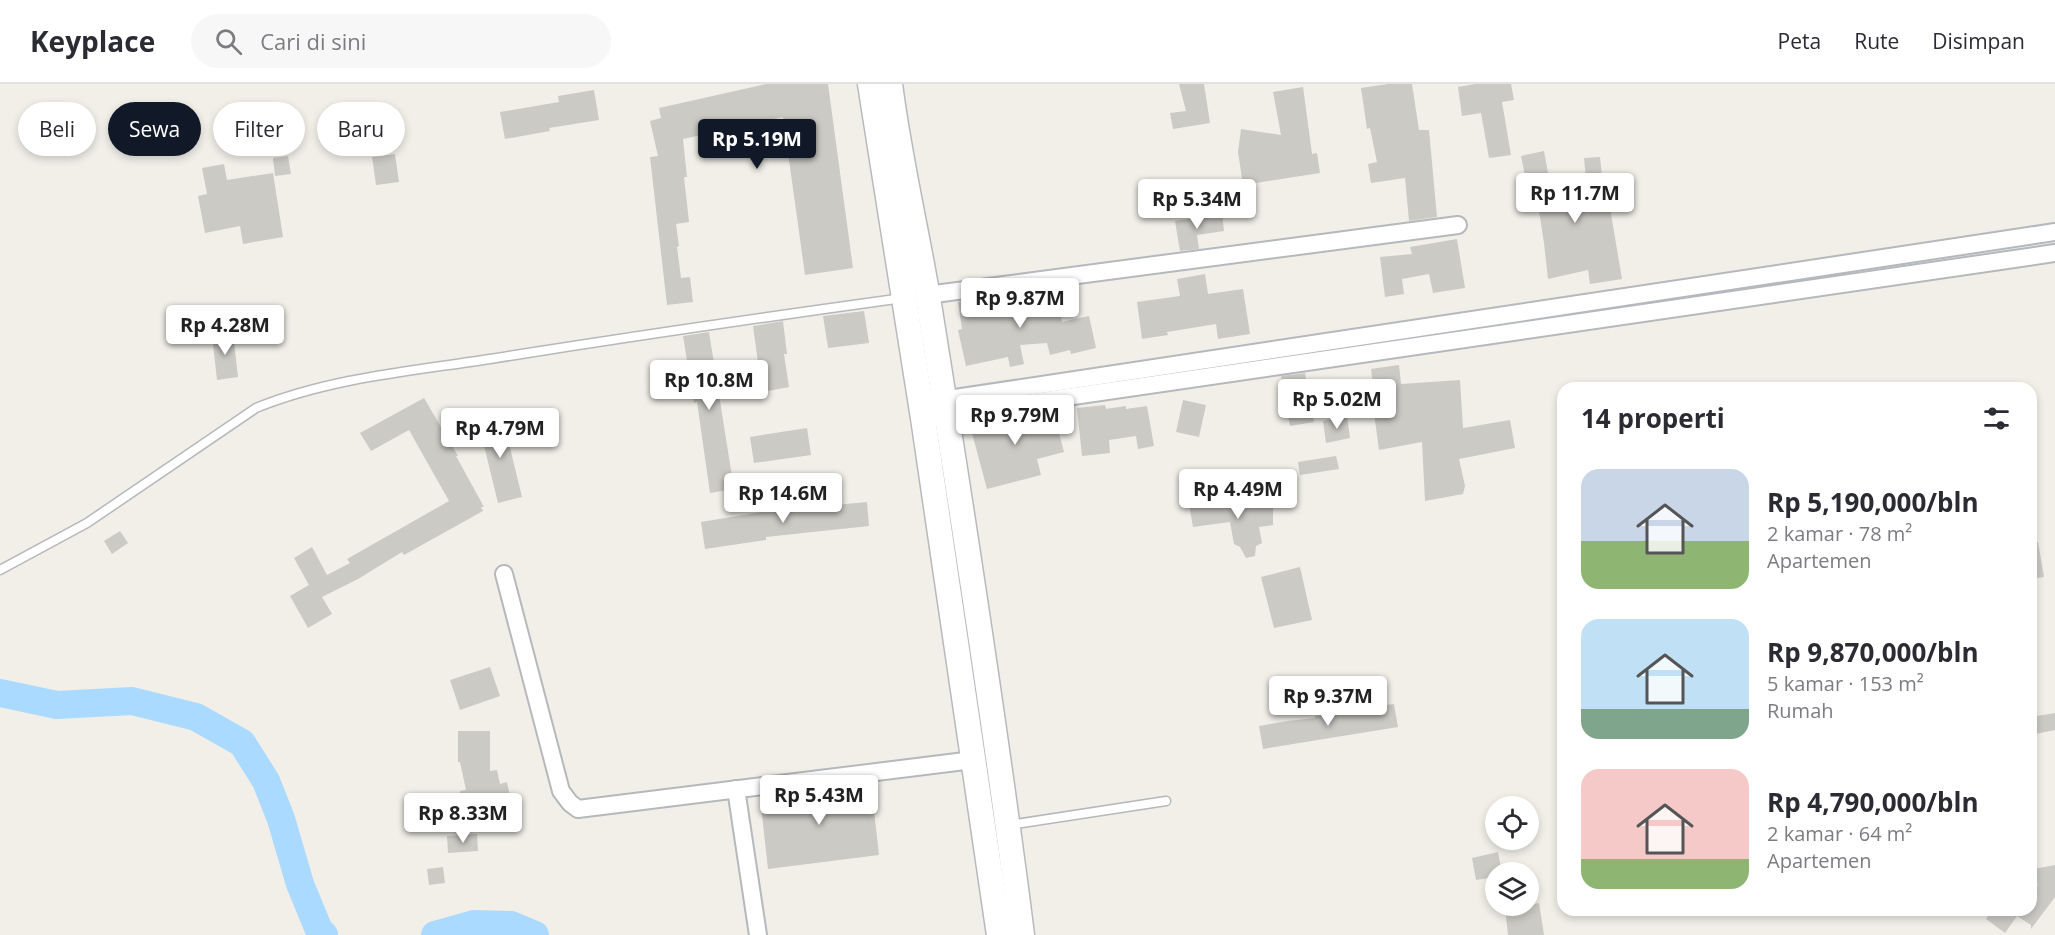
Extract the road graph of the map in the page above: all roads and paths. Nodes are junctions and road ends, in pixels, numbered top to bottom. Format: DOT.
graph roads {
  1 [pos="870,84"];
  2 [pos="890,84"];
  3 [pos="884,113"];
  4 [pos="1458,225"];
  5 [pos="2055,232"];
  6 [pos="2055,253"];
  7 [pos="927,295"];
  8 [pos="903,298"];
  9 [pos="1501,324"];
  10 [pos="934,409"];
  11 [pos="0,570"];
  12 [pos="504,574"];
  13 [pos="974,760"];
  14 [pos="736,789"];
  15 [pos="1166,801"];
  16 [pos="1008,825"];
  17 [pos="758,935"];
  18 [pos="999,935"];
  19 [pos="1022,935"];
  1 -- 3 [label="street"];
  2 -- 3 [label="street"];
  3 -- 7 [label="street"];
  3 -- 8 [label="street"];
  4 -- 7 [label="street"];
  5 -- 9 [label="street"];
  6 -- 9 [label="street"];
  7 -- 10 [label="street"];
  8 -- 10 [label="street"];
  8 -- 11 [label="lane"];
  9 -- 10 [label="street"];
  10 -- 13 [label="street"];
  10 -- 16 [label="street"];
  12 -- 14 [label="street"];
  13 -- 14 [label="street"];
  13 -- 18 [label="street"];
  14 -- 17 [label="street"];
  15 -- 16 [label="lane"];
  16 -- 19 [label="street"];
}
